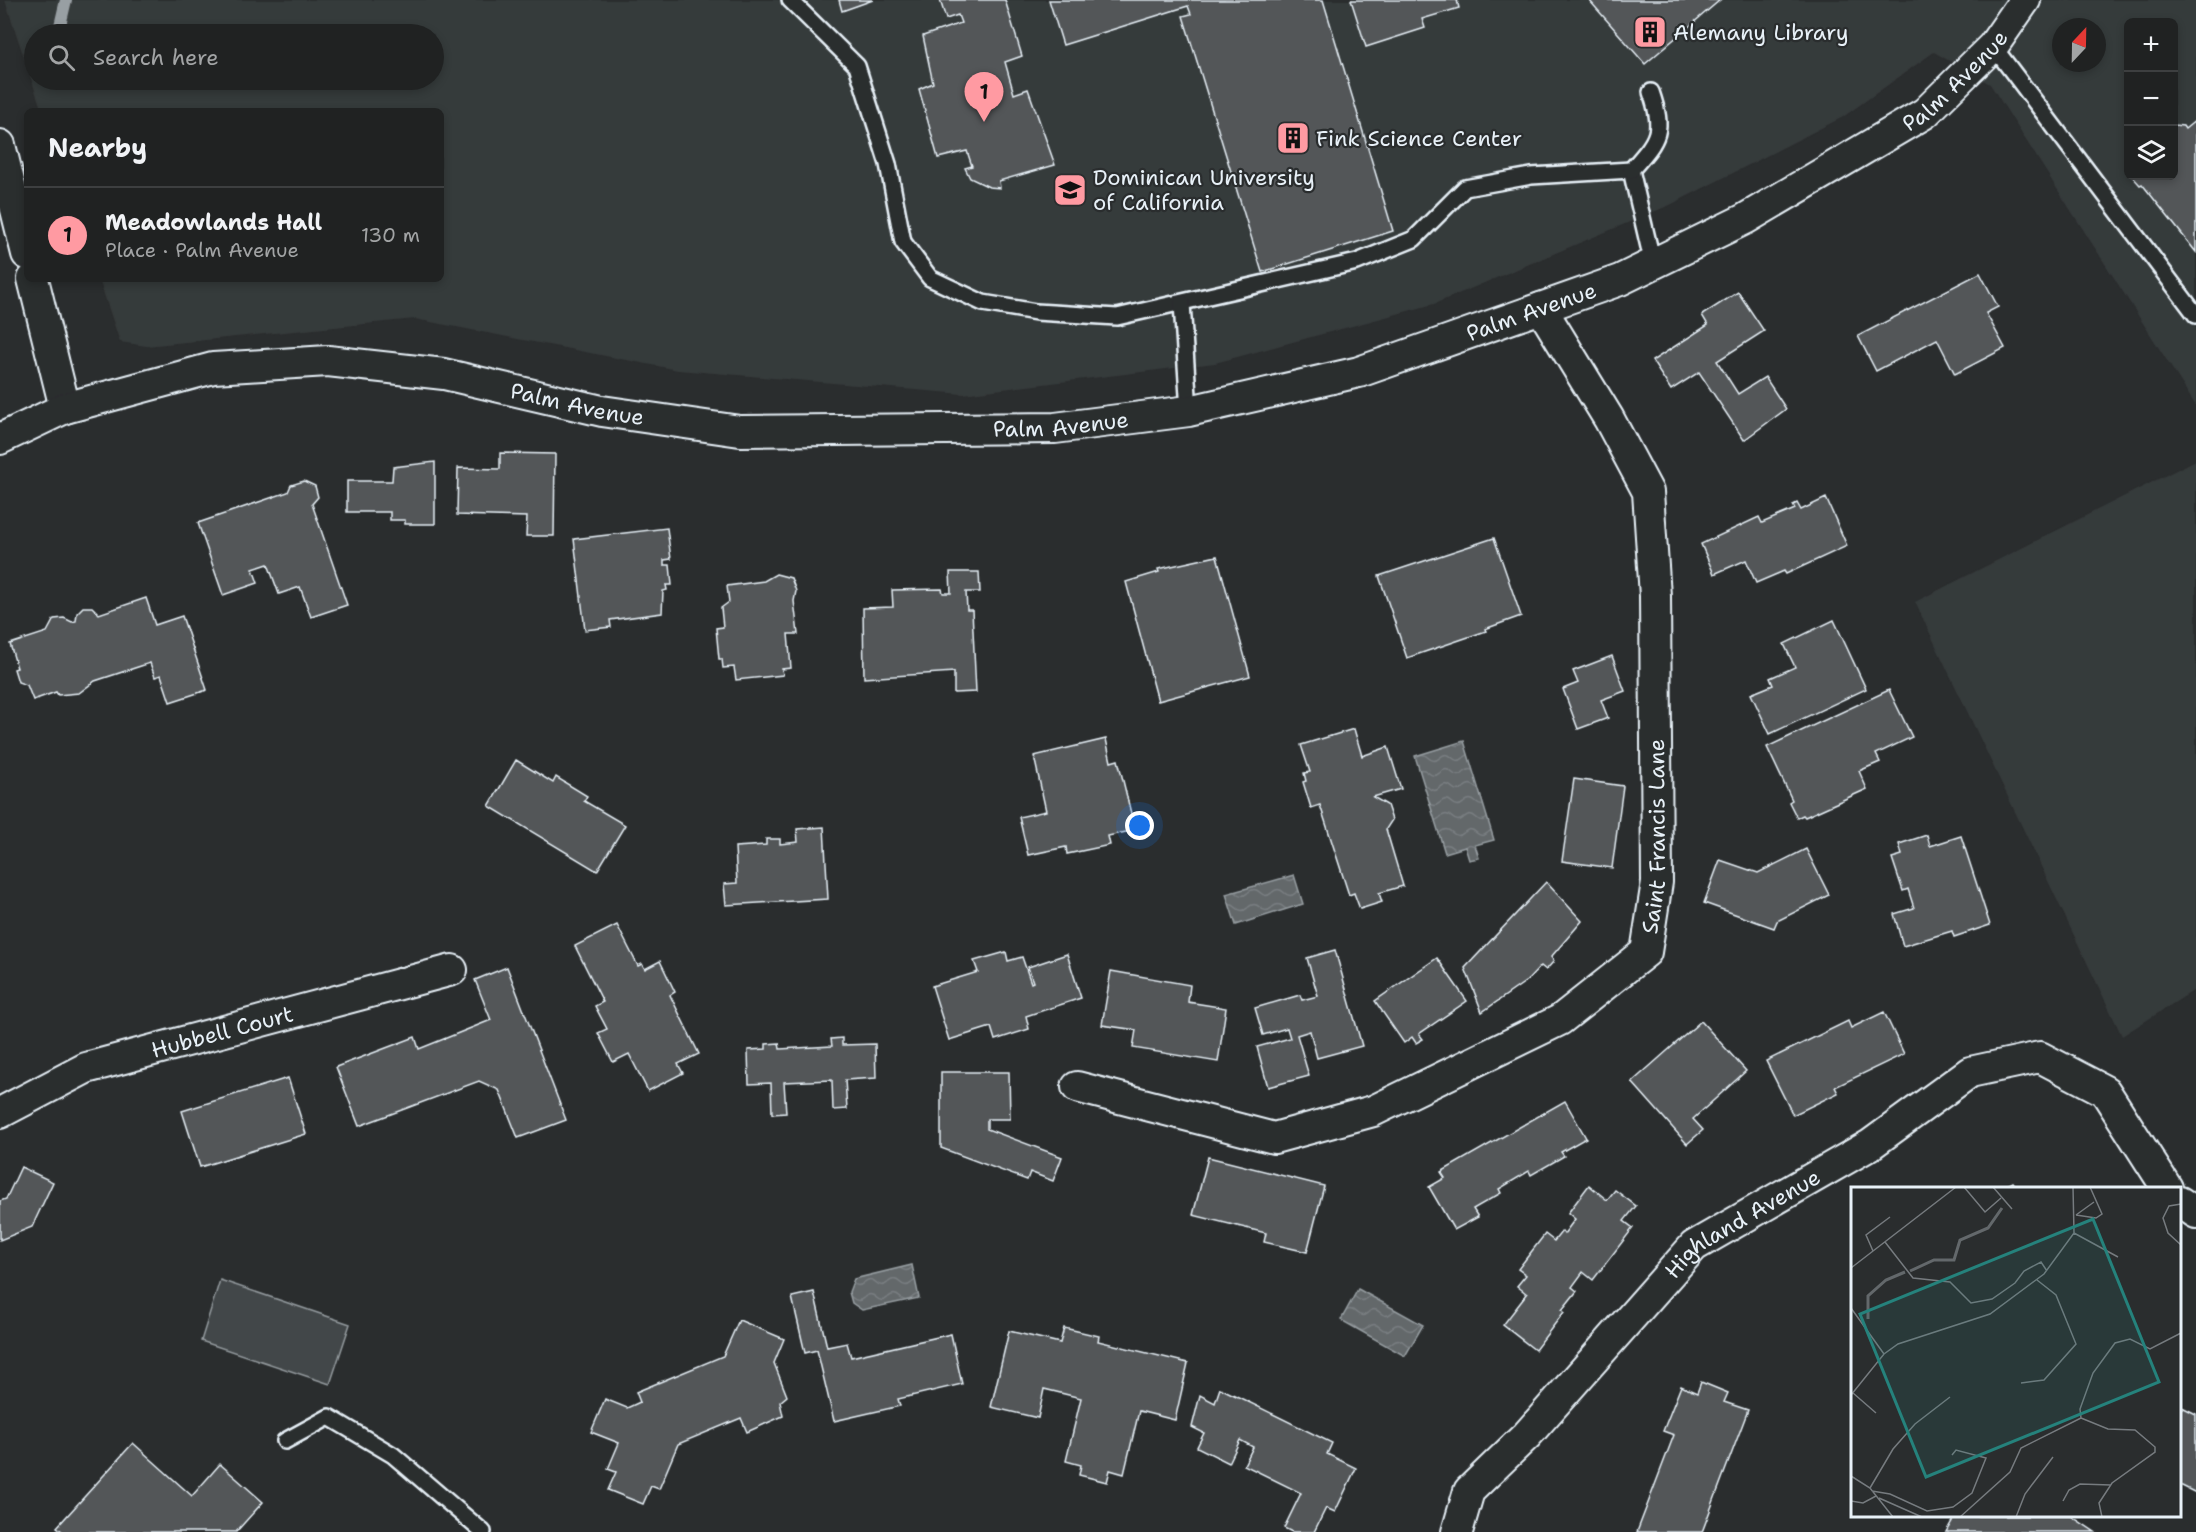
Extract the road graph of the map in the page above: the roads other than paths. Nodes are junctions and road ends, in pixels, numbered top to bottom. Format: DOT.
graph roads {
  1 [pos="790,0"];
  2 [pos="2025,0"];
  3 [pos="1993,46"];
  4 [pos="1651,92"];
  5 [pos="0,145"];
  6 [pos="1631,170"];
  7 [pos="24,242"];
  8 [pos="1653,264"];
  9 [pos="34,282"];
  10 [pos="1182,303"];
  11 [pos="1541,308"];
  12 [pos="2196,315"];
  13 [pos="65,408"];
  14 [pos="1189,411"];
  15 [pos="0,439"];
  16 [pos="452,970"];
  17 [pos="1077,1087"];
  18 [pos="0,1113"];
  19 [pos="2166,1187"];
  20 [pos="2181,1203"];
  21 [pos="2196,1213"];
  22 [pos="285,1441"];
  23 [pos="483,1532"];
  24 [pos="1457,1532"];
  1 -- 10 [label="lane"];
  2 -- 3 [label="street, Palm Avenue"];
  3 -- 8 [label="street, Palm Avenue"];
  3 -- 12 [label="lane"];
  4 -- 6 [label="lane"];
  5 -- 7 [label="street"];
  6 -- 8 [label="lane"];
  6 -- 10 [label="lane"];
  8 -- 11 [label="street, Palm Avenue"];
  9 -- 13 [label="street"];
  10 -- 14 [label="lane"];
  11 -- 14 [label="street, Palm Avenue"];
  11 -- 17 [label="street, Saint Francis Lane"];
  13 -- 14 [label="street, Palm Avenue"];
  13 -- 15 [label="street, Palm Avenue"];
  16 -- 18 [label="street, Hubbell Court"];
  19 -- 24 [label="street, Highland Avenue"];
  20 -- 21 [label="street"];
  22 -- 23 [label="lane"];
}
